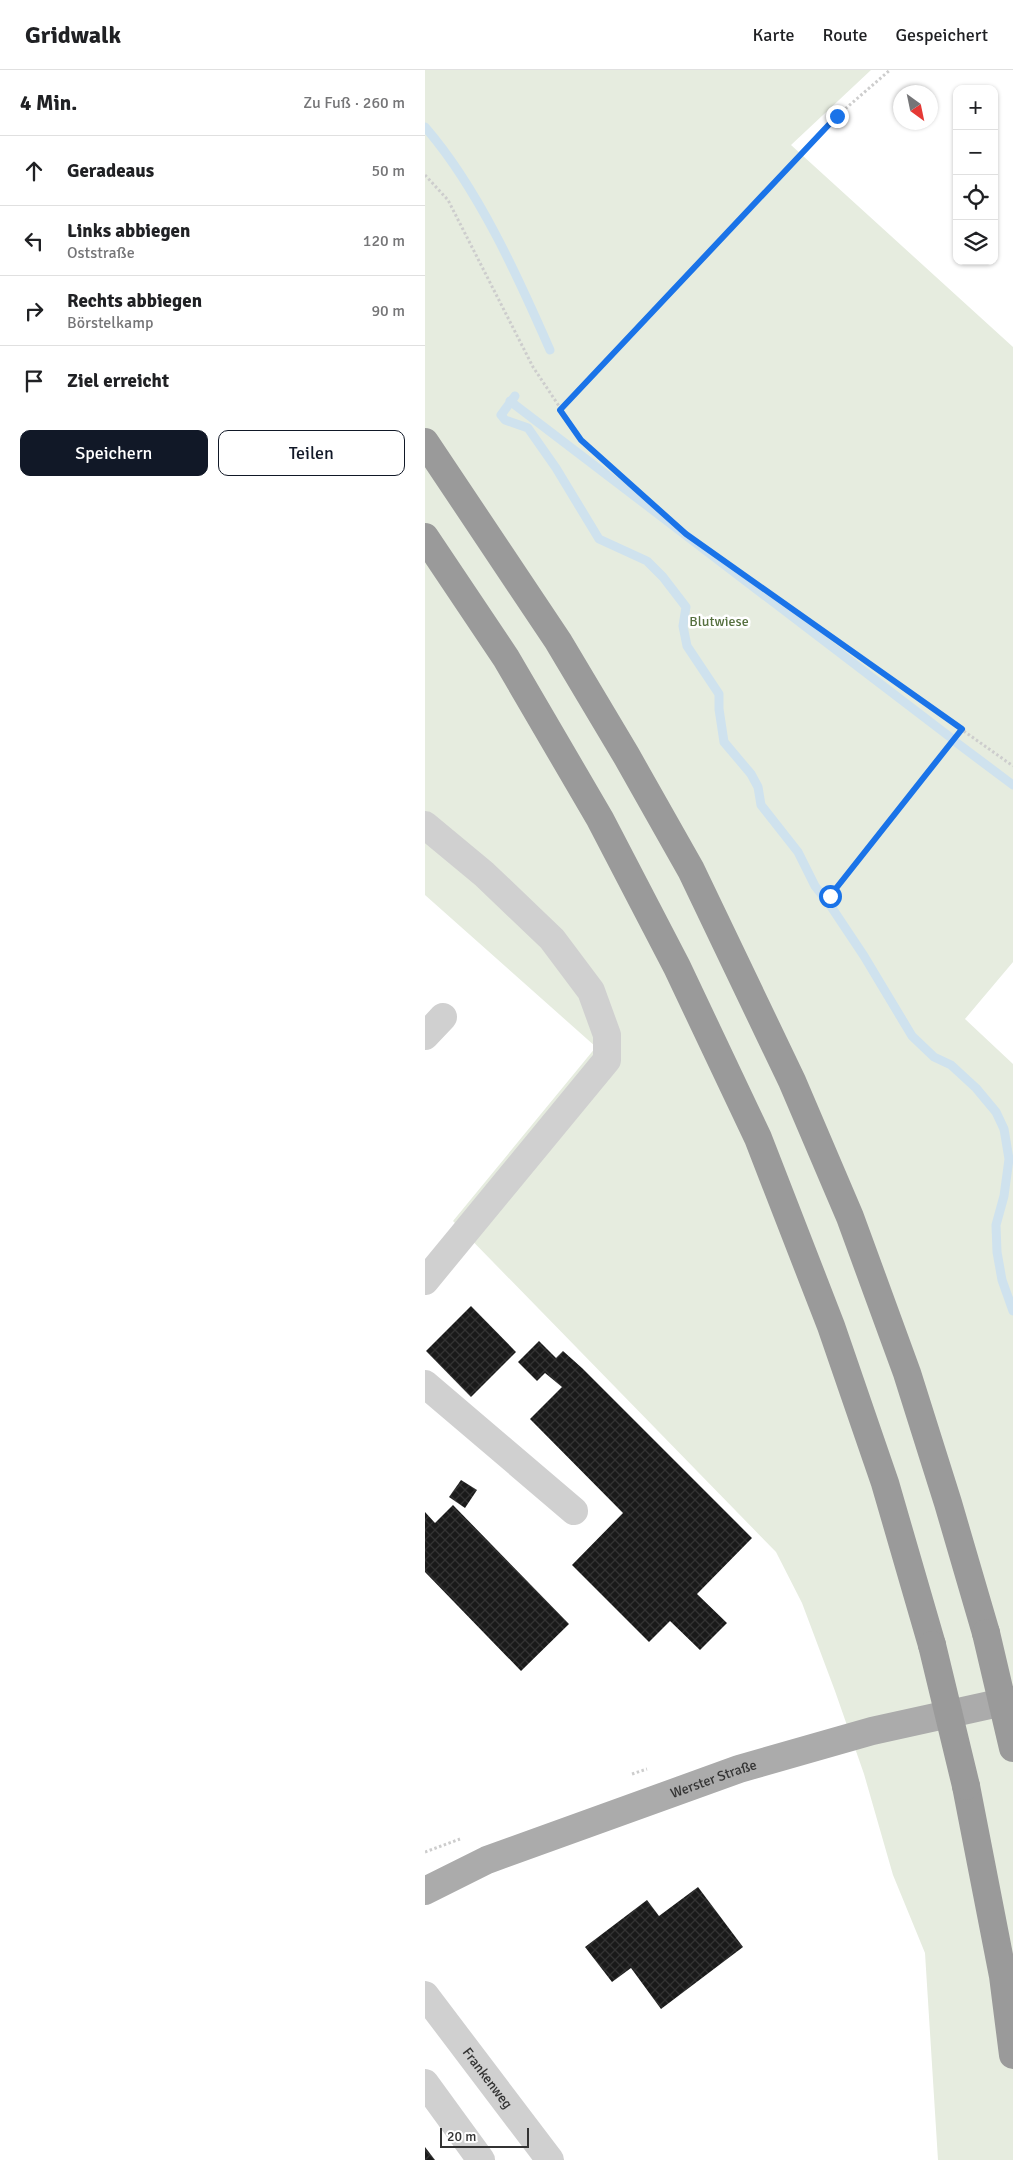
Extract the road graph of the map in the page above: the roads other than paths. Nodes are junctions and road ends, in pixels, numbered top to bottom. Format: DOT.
graph roads {
  1 [pos="425,442"];
  2 [pos="425,537"];
  3 [pos="425,825"];
  4 [pos="430,1274"];
  5 [pos="425,1384"];
  6 [pos="574,1511"];
  7 [pos="1013,1700"];
  8 [pos="1013,1748"];
  9 [pos="425,1891"];
  10 [pos="425,1995"];
  11 [pos="1013,2055"];
  12 [pos="425,2084"];
  13 [pos="481,2160"];
  14 [pos="550,2160"];
  1 -- 8 [label="highway, bridge"];
  2 -- 11 [label="highway, bridge"];
  3 -- 4 [label="street"];
  5 -- 6 [label="street"];
  7 -- 9 [label="main road, Werster Straße"];
  10 -- 14 [label="street, Frankenweg"];
  12 -- 13 [label="street"];
}
